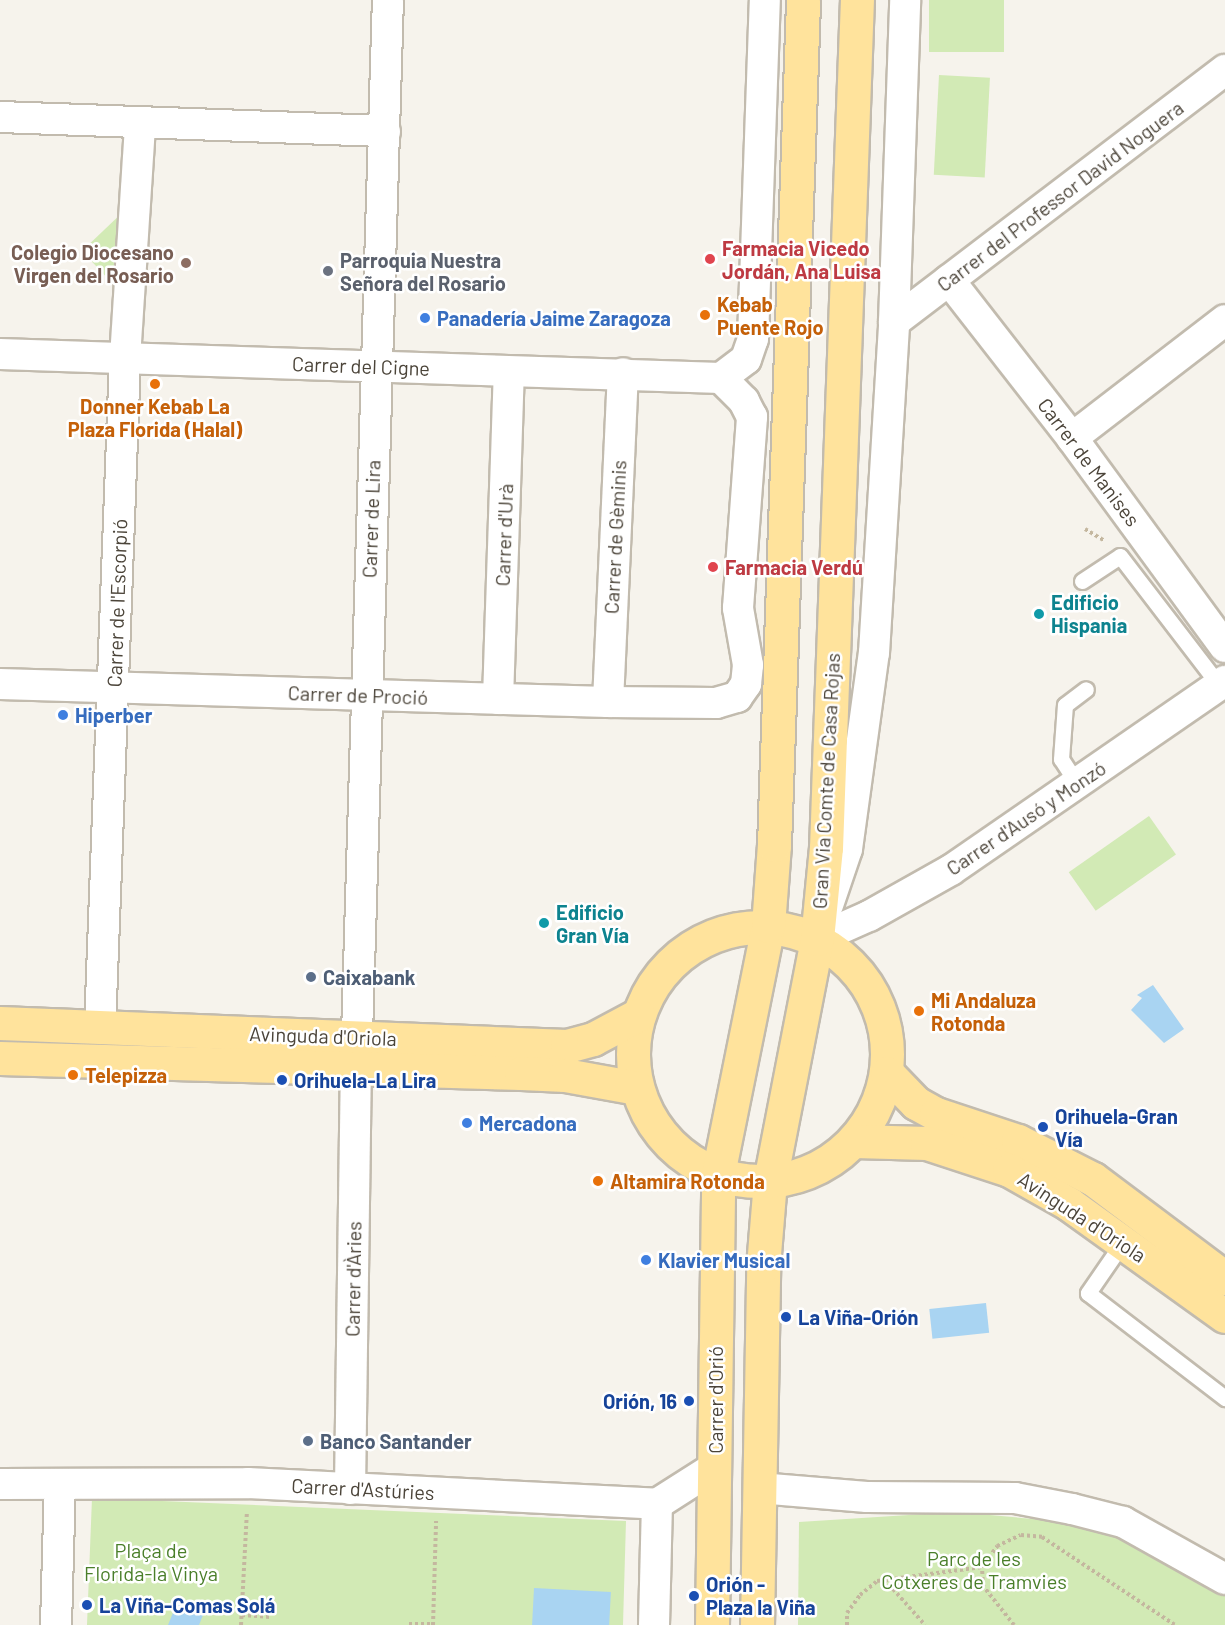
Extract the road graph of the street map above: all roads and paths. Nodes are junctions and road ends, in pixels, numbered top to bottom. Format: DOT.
graph roads {
  1 [pos="388,0"];
  2 [pos="765,0"];
  3 [pos="803,0"];
  4 [pos="857,0"];
  5 [pos="905,0"];
  6 [pos="1221,82"];
  7 [pos="0,117"];
  8 [pos="140,123"];
  9 [pos="385,131"];
  10 [pos="949,280"];
  11 [pos="1225,320"];
  12 [pos="894,322"];
  13 [pos="0,354"];
  14 [pos="125,358"];
  15 [pos="375,366"];
  16 [pos="509,372"];
  17 [pos="623,373"];
  18 [pos="721,378"];
  19 [pos="1072,438"];
  20 [pos="1082,581"];
  21 [pos="1225,647"];
  22 [pos="1222,683"];
  23 [pos="0,684"];
  24 [pos="114,686"];
  25 [pos="1086,689"];
  26 [pos="366,696"];
  27 [pos="498,699"];
  28 [pos="608,702"];
  29 [pos="1078,785"];
  30 [pos="768,926"];
  31 [pos="817,939"];
  32 [pos="638,1015"];
  33 [pos="0,1023"];
  34 [pos="100,1028"];
  35 [pos="356,1053"];
  36 [pos="0,1058"];
  37 [pos="887,1073"];
  38 [pos="637,1088"];
  39 [pos="854,1141"];
  40 [pos="718,1174"];
  41 [pos="770,1181"];
  42 [pos="1123,1242"];
  43 [pos="1225,1278"];
  44 [pos="1225,1316"];
  45 [pos="1225,1398"];
  46 [pos="715,1467"];
  47 [pos="248,1483"];
  48 [pos="0,1484"];
  49 [pos="60,1485"];
  50 [pos="759,1488"];
  51 [pos="350,1489"];
  52 [pos="437,1493"];
  53 [pos="657,1504"];
  54 [pos="982,1567"];
  55 [pos="1225,1579"];
  56 [pos="885,1580"];
  57 [pos="242,1615"];
  58 [pos="270,1617"];
  59 [pos="409,1624"];
  60 [pos="433,1624"];
  61 [pos="56,1625"];
  62 [pos="241,1625"];
  63 [pos="654,1625"];
  64 [pos="712,1625"];
  65 [pos="757,1625"];
  66 [pos="847,1625"];
  67 [pos="925,1625"];
  68 [pos="1014,1625"];
  69 [pos="1175,1625"];
  1 -- 9 [label="street, Carrer de Lira"];
  2 -- 18 [label="street"];
  3 -- 30 [label="main road"];
  4 -- 31 [label="main road, Gran Via Comte de Casa Rojas"];
  5 -- 12 [label="street, Gran Via Comte de Casa Rojas"];
  6 -- 10 [label="street, Carrer del Professor David Noguera"];
  7 -- 8 [label="street"];
  8 -- 9 [label="street"];
  8 -- 14 [label="street, Carrer de l'Escorpió"];
  9 -- 15 [label="street, Carrer de Lira"];
  10 -- 12 [label="street, Carrer del Professor David Noguera"];
  10 -- 19 [label="street, Carrer de Manises"];
  11 -- 19 [label="street"];
  12 -- 31 [label="street, Gran Via Comte de Casa Rojas"];
  13 -- 14 [label="street, Carrer del Cigne"];
  14 -- 15 [label="street, Carrer del Cigne"];
  14 -- 24 [label="street, Carrer de l'Escorpió"];
  15 -- 16 [label="street, Carrer del Cigne"];
  15 -- 26 [label="street, Carrer de Lira"];
  16 -- 17 [label="street, Carrer del Cigne"];
  16 -- 27 [label="street, Carrer d'Urà"];
  17 -- 18 [label="street, Carrer del Cigne"];
  17 -- 28 [label="street, Carrer de Gèminis"];
  18 -- 28 [label="street, Carrer de Proció"];
  19 -- 21 [label="street, Carrer de Manises"];
  20 -- 22 [label="lane"];
  22 -- 29 [label="street, Carrer d'Ausó y Monzó"];
  23 -- 24 [label="street, Carrer de Proció"];
  24 -- 26 [label="street, Carrer de Proció"];
  24 -- 34 [label="street, Carrer de l'Escorpió"];
  25 -- 29 [label="lane"];
  26 -- 27 [label="street, Carrer de Proció"];
  26 -- 35 [label="street, Carrer de Lira"];
  27 -- 28 [label="street, Carrer de Proció"];
  29 -- 31 [label="street, Carrer d'Ausó y Monzó"];
  30 -- 31 [label="main road"];
  30 -- 32 [label="main road"];
  30 -- 40 [label="main road, Carrer d'Orió"];
  31 -- 37 [label="main road"];
  31 -- 41 [label="main road"];
  32 -- 35 [label="main road, Avinguda d'Oriola"];
  32 -- 38 [label="main road"];
  33 -- 34 [label="main road, Avinguda d'Oriola"];
  34 -- 35 [label="main road, Avinguda d'Oriola"];
  35 -- 36 [label="main road, Avinguda d'Oriola"];
  35 -- 38 [label="main road, Avinguda d'Oriola"];
  35 -- 51 [label="street, Carrer d'Àries"];
  37 -- 39 [label="main road"];
  37 -- 43 [label="main road, Avinguda d'Oriola"];
  38 -- 40 [label="main road"];
  39 -- 41 [label="main road"];
  39 -- 42 [label="main road, Avinguda d'Oriola"];
  40 -- 41 [label="main road"];
  40 -- 46 [label="main road, Carrer d'Orió"];
  41 -- 50 [label="main road"];
  42 -- 44 [label="main road, Avinguda d'Oriola"];
  42 -- 45 [label="lane"];
  46 -- 53 [label="street"];
  46 -- 64 [label="main road, Carrer d'Orió"];
  47 -- 49 [label="street, Carrer d'Astúries"];
  47 -- 51 [label="street, Carrer d'Astúries"];
  47 -- 57 [label="path"];
  48 -- 49 [label="street, Carrer d'Astúries"];
  49 -- 61 [label="street"];
  50 -- 55 [label="street"];
  50 -- 65 [label="main road"];
  51 -- 52 [label="street, Carrer d'Astúries"];
  52 -- 53 [label="street, Carrer d'Astúries"];
  52 -- 60 [label="path"];
  53 -- 63 [label="street"];
  54 -- 56 [label="path"];
  54 -- 68 [label="path"];
  54 -- 69 [label="path"];
  56 -- 66 [label="path"];
  56 -- 67 [label="path"];
  57 -- 58 [label="path"];
  57 -- 62 [label="path"];
  59 -- 60 [label="path"];
}
